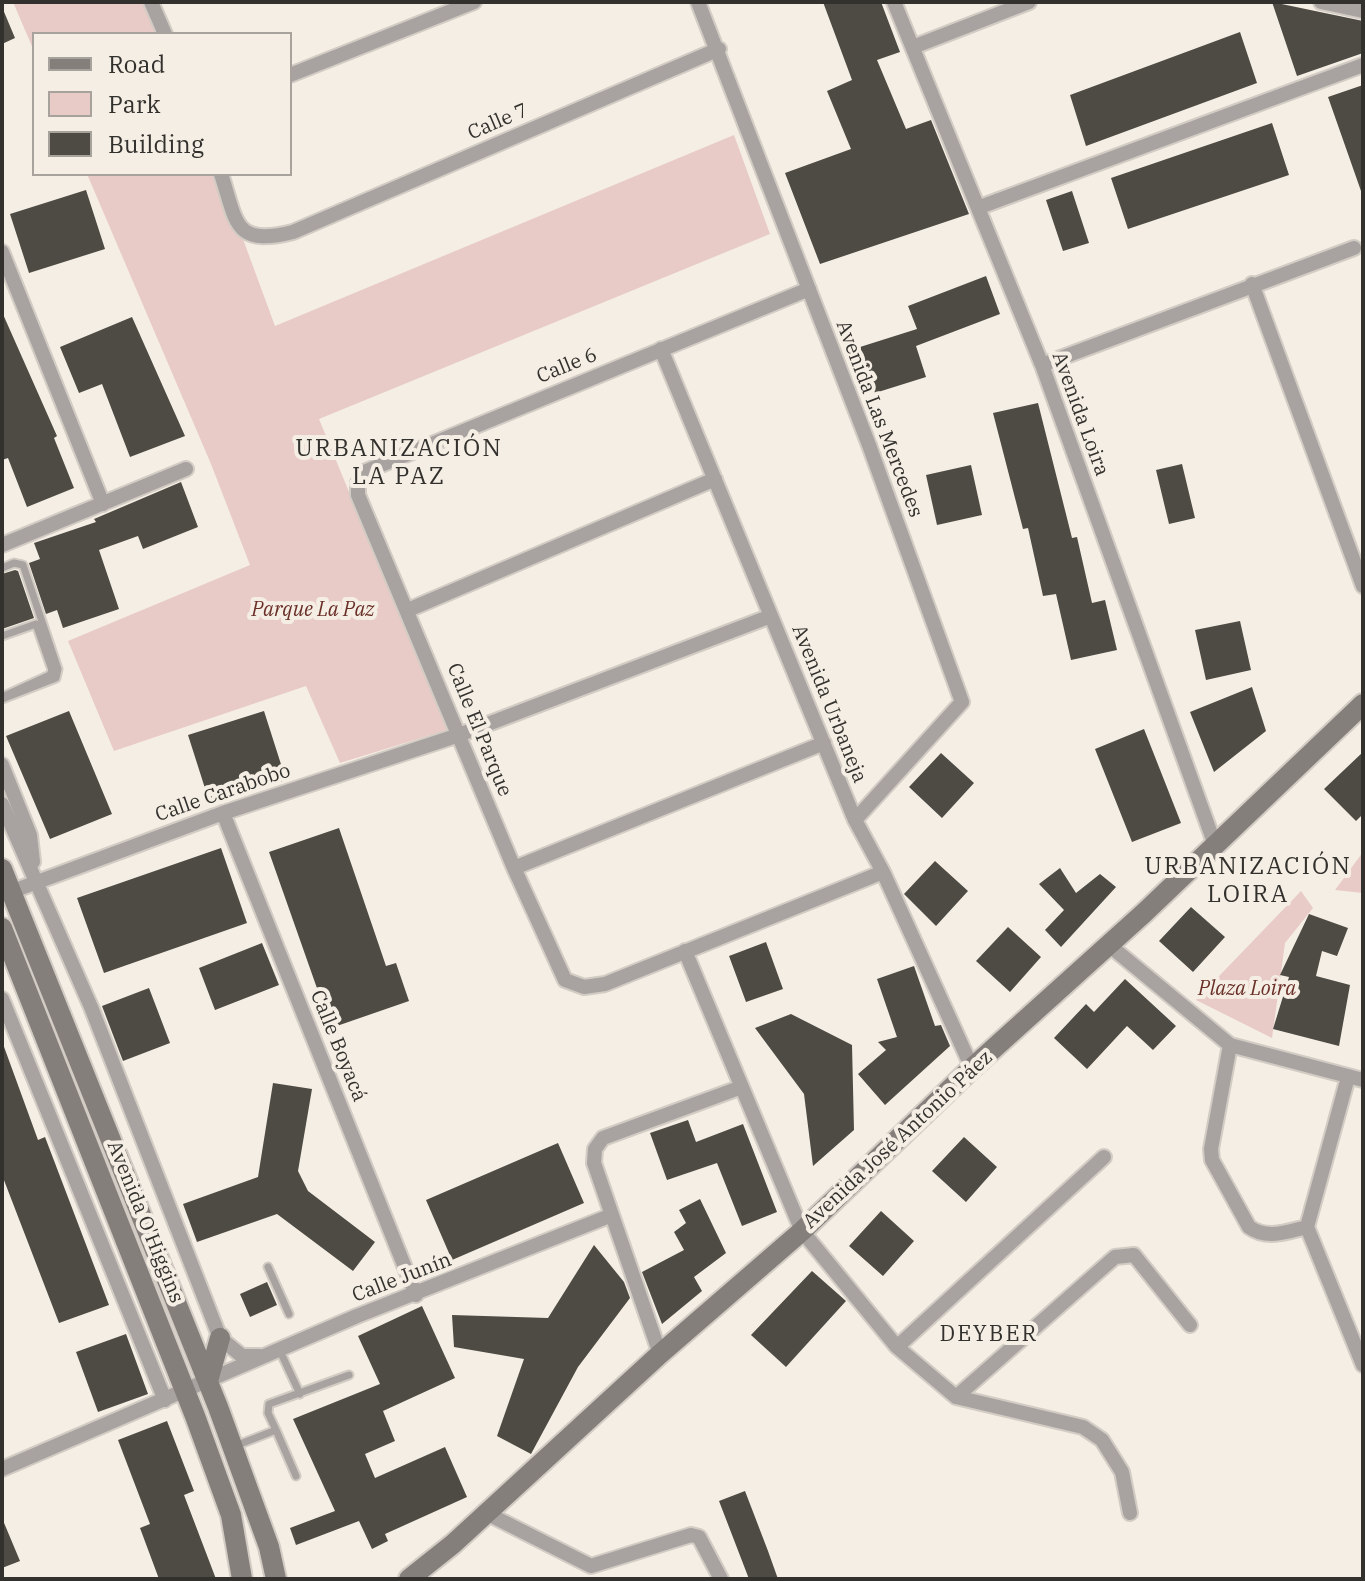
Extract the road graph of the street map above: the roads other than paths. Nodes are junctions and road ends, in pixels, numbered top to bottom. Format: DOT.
graph roads {
  1 [pos="151,2"];
  2 [pos="474,2"];
  3 [pos="698,2"];
  4 [pos="894,2"];
  5 [pos="1029,2"];
  6 [pos="1321,2"];
  7 [pos="1363,11"];
  8 [pos="164,32"];
  9 [pos="913,47"];
  10 [pos="719,49"];
  11 [pos="1363,65"];
  12 [pos="292,74"];
  13 [pos="222,176"];
  14 [pos="974,205"];
  15 [pos="1354,248"];
  16 [pos="2,252"];
  17 [pos="1252,284"];
  18 [pos="809,289"];
  19 [pos="661,349"];
  20 [pos="1042,365"];
  21 [pos="186,469"];
  22 [pos="715,479"];
  23 [pos="358,495"];
  24 [pos="103,504"];
  25 [pos="2,545"];
  26 [pos="2,568"];
  27 [pos="1363,586"];
  28 [pos="408,610"];
  29 [pos="771,616"];
  30 [pos="2,636"];
  31 [pos="2,698"];
  32 [pos="1363,704"];
  33 [pos="459,735"];
  34 [pos="824,743"];
  35 [pos="2,765"];
  36 [pos="2,804"];
  37 [pos="223,813"];
  38 [pos="855,820"];
  39 [pos="1215,845"];
  40 [pos="514,868"];
  41 [pos="2,869"];
  42 [pos="883,872"];
  43 [pos="36,882"];
  44 [pos="7,893"];
  45 [pos="2,928"];
  46 [pos="1109,945"];
  47 [pos="685,951"];
  48 [pos="2,999"];
  49 [pos="1230,1045"];
  50 [pos="972,1068"];
  51 [pos="1348,1077"];
  52 [pos="1363,1080"];
  53 [pos="739,1088"];
  54 [pos="1104,1157"];
  55 [pos="612,1215"];
  56 [pos="1307,1227"];
  57 [pos="802,1231"];
  58 [pos="268,1267"];
  59 [pos="416,1295"];
  60 [pos="289,1314"];
  61 [pos="1190,1325"];
  62 [pos="220,1338"];
  63 [pos="897,1347"];
  64 [pos="274,1353"];
  65 [pos="660,1354"];
  66 [pos="1363,1365"];
  67 [pos="349,1375"];
  68 [pos="155,1376"];
  69 [pos="208,1381"];
  70 [pos="186,1391"];
  71 [pos="300,1394"];
  72 [pos="956,1397"];
  73 [pos="165,1400"];
  74 [pos="276,1430"];
  75 [pos="233,1446"];
  76 [pos="2,1469"];
  77 [pos="296,1476"];
  78 [pos="1130,1513"];
  79 [pos="488,1514"];
  80 [pos="269,1547"];
  81 [pos="588,1572"];
  82 [pos="417,1576"];
  83 [pos="241,1577"];
  84 [pos="276,1579"];
  85 [pos="287,1579"];
  86 [pos="721,1579"];
  1 -- 8 [label="street"];
  2 -- 12 [label="street"];
  3 -- 10 [label="street, Avenida Las Mercedes"];
  4 -- 9 [label="street, Avenida Loira"];
  5 -- 9 [label="street"];
  6 -- 7 [label="street"];
  9 -- 14 [label="street, Avenida Loira"];
  10 -- 13 [label="street, Calle 7"];
  10 -- 18 [label="street, Avenida Las Mercedes"];
  11 -- 14 [label="street"];
  14 -- 20 [label="street, Avenida Loira"];
  15 -- 17 [label="street"];
  16 -- 24 [label="street"];
  17 -- 20 [label="street"];
  17 -- 27 [label="street"];
  18 -- 19 [label="street, Calle 6"];
  18 -- 38 [label="street, Avenida Las Mercedes"];
  19 -- 22 [label="street, Avenida Urbaneja"];
  19 -- 23 [label="street, Calle 6"];
  20 -- 39 [label="street, Avenida Loira"];
  21 -- 24 [label="street"];
  22 -- 28 [label="street"];
  22 -- 29 [label="street, Avenida Urbaneja"];
  23 -- 28 [label="street, Calle El Parque"];
  24 -- 25 [label="street"];
  26 -- 31 [label="lane"];
  28 -- 33 [label="street, Calle El Parque"];
  29 -- 33 [label="street, Calle Carabobo"];
  29 -- 34 [label="street, Avenida Urbaneja"];
  30 -- 31 [label="lane"];
  32 -- 39 [label="main road, Avenida José Antonio Páez"];
  33 -- 37 [label="street, Calle Carabobo"];
  33 -- 40 [label="street, Calle El Parque"];
  34 -- 38 [label="street, Avenida Urbaneja"];
  34 -- 40 [label="street"];
  35 -- 43 [label="street"];
  36 -- 43 [label="street, Avenida O'Higgins"];
  37 -- 43 [label="street, Calle Carabobo"];
  37 -- 59 [label="street, Calle Boyacá"];
  38 -- 42 [label="street, Avenida Urbaneja"];
  39 -- 46 [label="main road, Avenida José Antonio Páez"];
  40 -- 47 [label="street, Calle El Parque"];
  41 -- 44 [label="main road, Avenida O'Higgins"];
  42 -- 47 [label="street"];
  42 -- 50 [label="street, Avenida Urbaneja"];
  43 -- 44 [label="street, Calle Carabobo"];
  43 -- 62 [label="street, Avenida O'Higgins"];
  44 -- 69 [label="main road, Avenida O'Higgins"];
  45 -- 70 [label="main road, Avenida O'Higgins"];
  46 -- 49 [label="street"];
  46 -- 50 [label="main road, Avenida José Antonio Páez"];
  47 -- 53 [label="street"];
  48 -- 68 [label="street"];
  49 -- 51 [label="street"];
  49 -- 56 [label="street"];
  50 -- 57 [label="main road, Avenida José Antonio Páez"];
  51 -- 52 [label="street"];
  51 -- 56 [label="street"];
  53 -- 55 [label="street"];
  53 -- 57 [label="street"];
  54 -- 63 [label="street"];
  55 -- 59 [label="street, Calle Junín"];
  55 -- 65 [label="street"];
  56 -- 66 [label="street"];
  57 -- 63 [label="street"];
  57 -- 65 [label="main road, Avenida José Antonio Páez"];
  58 -- 60 [label="lane"];
  59 -- 64 [label="street, Calle Junín"];
  61 -- 72 [label="street"];
  62 -- 64 [label="street"];
  62 -- 69 [label="main road"];
  63 -- 72 [label="street"];
  64 -- 69 [label="street, Calle Junín"];
  64 -- 71 [label="lane"];
  65 -- 79 [label="main road, Avenida José Antonio Páez"];
  67 -- 71 [label="lane"];
  68 -- 70 [label="street"];
  68 -- 73 [label="street"];
  69 -- 70 [label="street, Calle Junín"];
  69 -- 75 [label="main road, Avenida O'Higgins"];
  70 -- 73 [label="street, Calle Junín"];
  70 -- 83 [label="main road, Avenida O'Higgins"];
  71 -- 74 [label="lane"];
  72 -- 78 [label="street"];
  73 -- 76 [label="street, Calle Junín"];
  74 -- 75 [label="lane"];
  74 -- 77 [label="lane"];
  75 -- 80 [label="main road, Avenida O'Higgins"];
  79 -- 81 [label="street"];
  79 -- 82 [label="main road, Avenida José Antonio Páez"];
  80 -- 84 [label="main road, Avenida O'Higgins"];
  80 -- 85 [label="main road"];
  81 -- 86 [label="street"];
}
